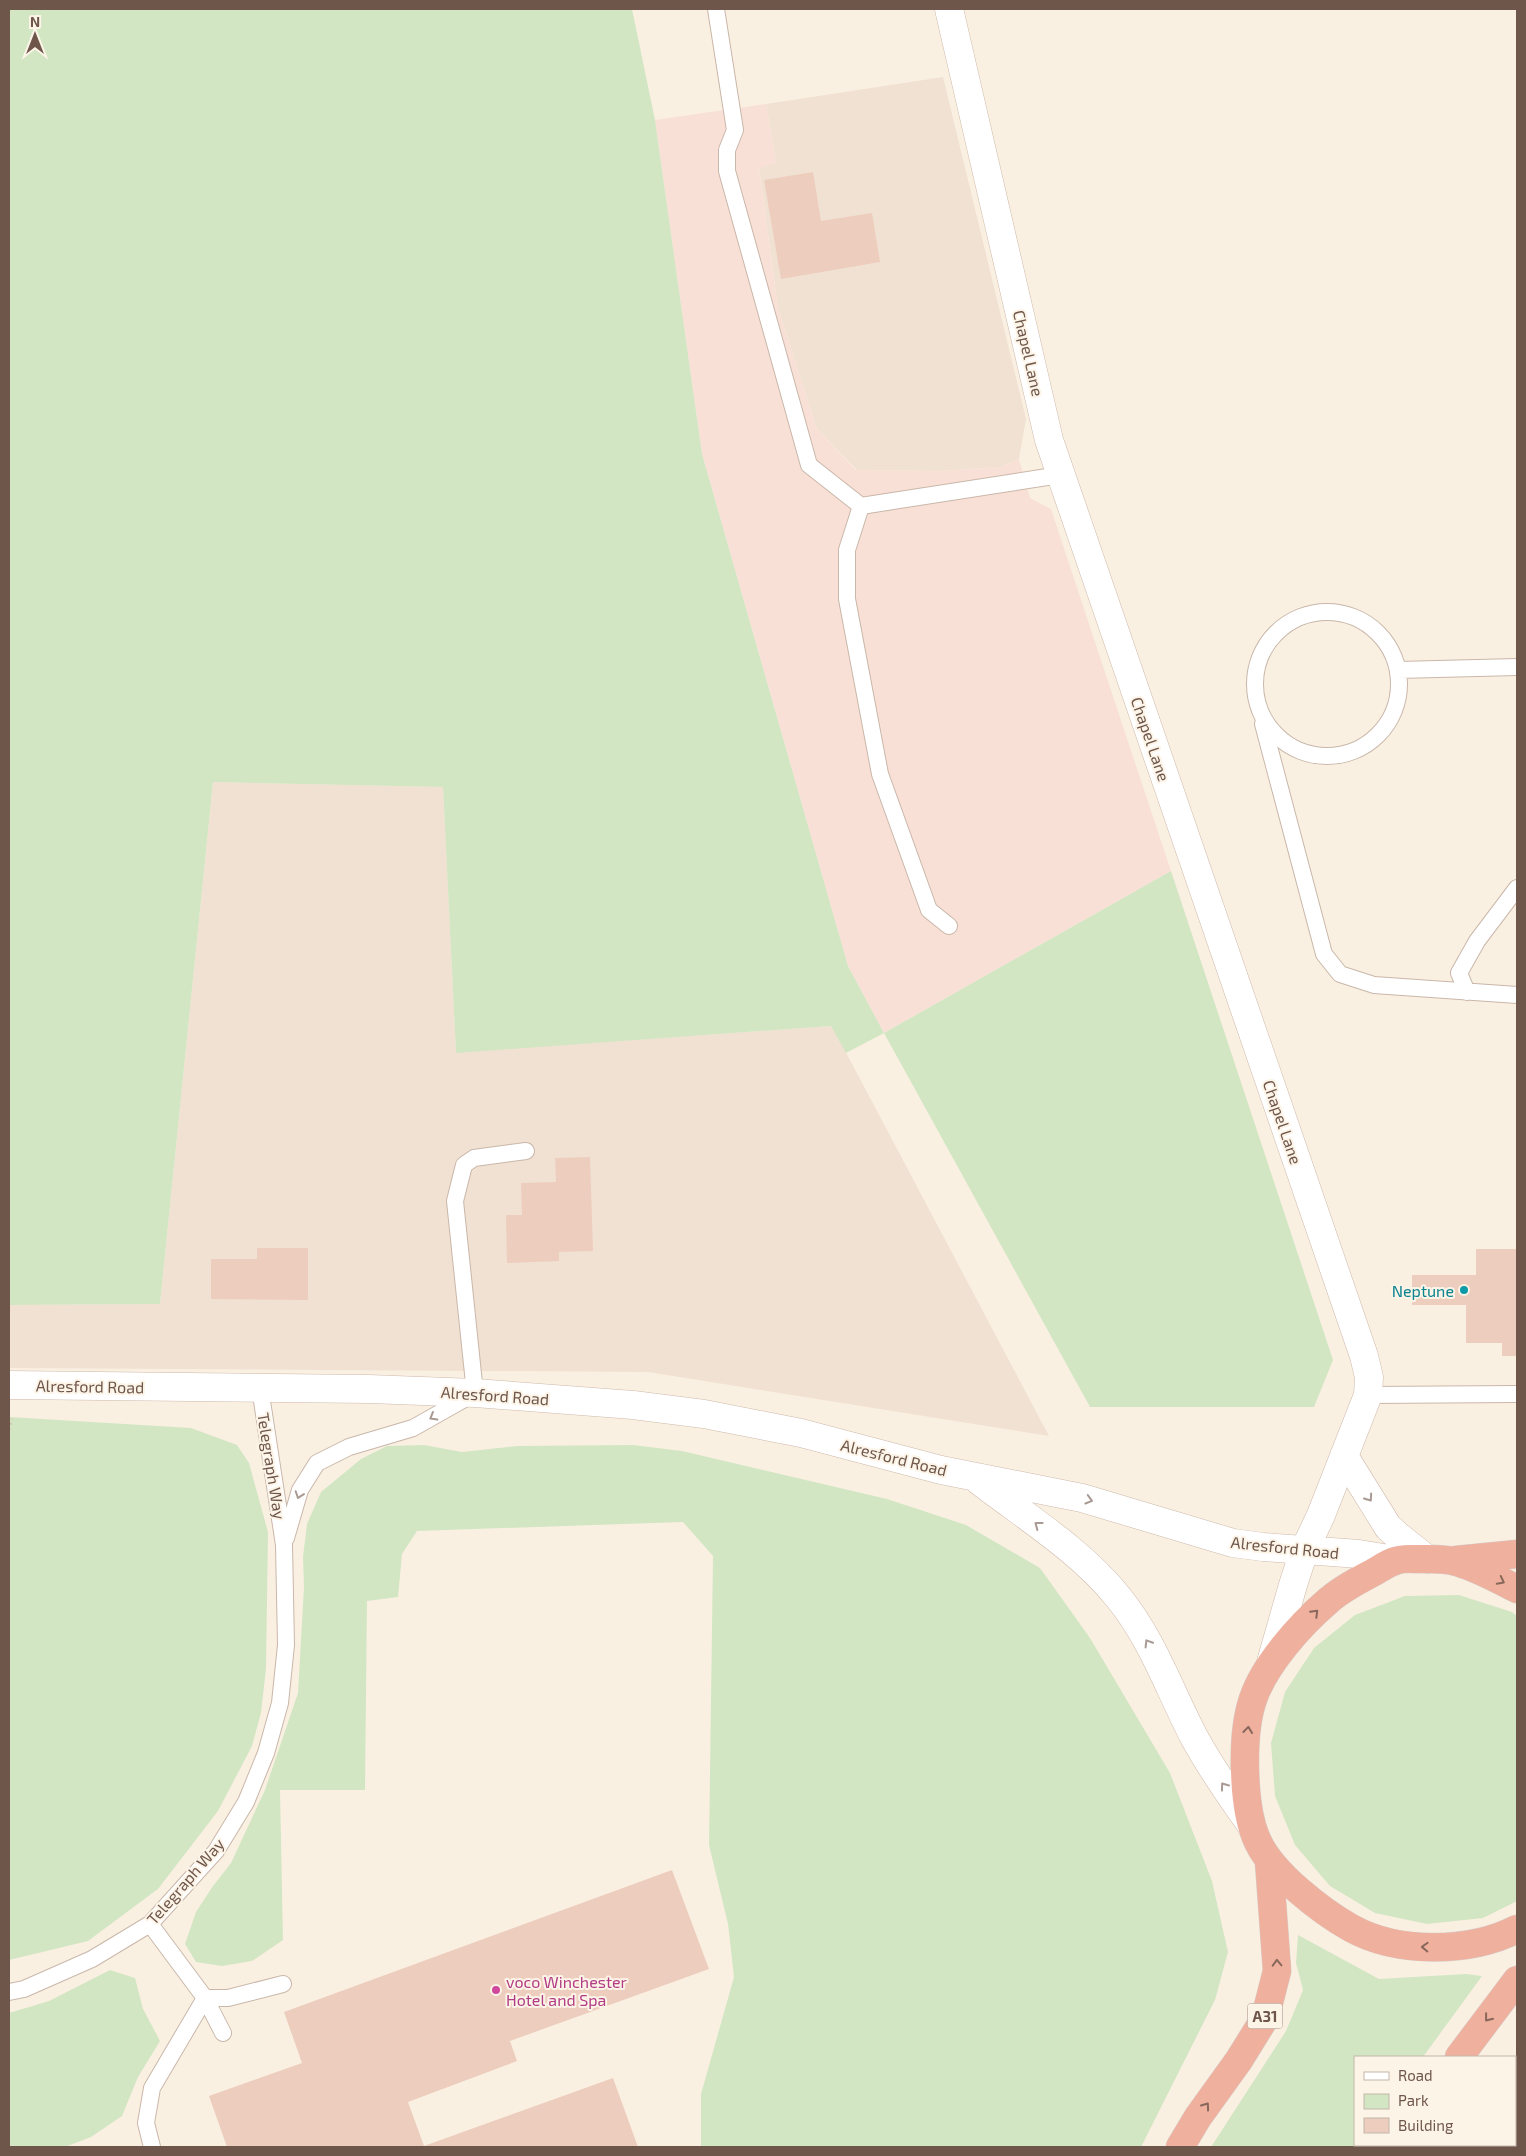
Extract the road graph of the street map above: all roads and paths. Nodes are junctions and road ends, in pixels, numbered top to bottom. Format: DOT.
graph roads {
  1 [pos="716,9"];
  2 [pos="949,9"];
  3 [pos="1060,475"];
  4 [pos="861,506"];
  5 [pos="1517,667"];
  6 [pos="1398,670"];
  7 [pos="1260,715"];
  8 [pos="1517,888"];
  9 [pos="949,926"];
  10 [pos="1467,992"];
  11 [pos="1517,996"];
  12 [pos="526,1151"];
  13 [pos="9,1385"];
  14 [pos="260,1388"];
  15 [pos="475,1393"];
  16 [pos="1517,1394"];
  17 [pos="1368,1395"];
  18 [pos="1344,1456"];
  19 [pos="973,1476"];
  20 [pos="284,1545"];
  21 [pos="1304,1550"];
  22 [pos="1517,1554"];
  23 [pos="1395,1560"];
  24 [pos="1440,1560"];
  25 [pos="1517,1589"];
  26 [pos="1271,1662"];
  27 [pos="1252,1826"];
  28 [pos="1269,1861"];
  29 [pos="150,1924"];
  30 [pos="1517,1929"];
  31 [pos="1517,1980"];
  32 [pos="283,1984"];
  33 [pos="9,1992"];
  34 [pos="205,1998"];
  35 [pos="223,2032"];
  36 [pos="1459,2056"];
  37 [pos="152,2147"];
  38 [pos="1180,2147"];
  1 -- 4 [label="lane"];
  2 -- 3 [label="street, Chapel Lane"];
  3 -- 4 [label="lane"];
  3 -- 17 [label="street, Chapel Lane"];
  4 -- 9 [label="lane"];
  5 -- 6 [label="lane"];
  6 -- 7 [label="lane"];
  6 -- 7 [label="lane"];
  7 -- 10 [label="lane"];
  8 -- 10 [label="lane"];
  10 -- 11 [label="lane"];
  12 -- 15 [label="lane"];
  13 -- 14 [label="street, Alresford Road"];
  14 -- 15 [label="street, Alresford Road"];
  14 -- 20 [label="lane, Telegraph Way"];
  15 -- 19 [label="street, Alresford Road"];
  15 -- 20 [label="lane, Telegraph Way, one-way"];
  16 -- 17 [label="lane"];
  17 -- 18 [label="street, Chapel Lane"];
  18 -- 21 [label="street, Chapel Lane"];
  18 -- 24 [label="street, one-way"];
  19 -- 21 [label="street, Alresford Road, one-way"];
  27 -- 19 [label="street, Alresford Road, one-way"];
  20 -- 29 [label="lane, Telegraph Way"];
  21 -- 23 [label="street, Alresford Road"];
  21 -- 26 [label="street, Chapel Lane"];
  22 -- 24 [label="highway"];
  23 -- 24 [label="highway"];
  26 -- 23 [label="highway, one-way"];
  24 -- 25 [label="highway, one-way"];
  27 -- 26 [label="highway, one-way"];
  27 -- 28 [label="highway"];
  30 -- 28 [label="highway, one-way"];
  38 -- 28 [label="highway, A31, one-way"];
  29 -- 33 [label="lane, Telegraph Way"];
  29 -- 34 [label="lane"];
  31 -- 36 [label="highway, one-way"];
  32 -- 34 [label="lane"];
  34 -- 35 [label="lane"];
  34 -- 37 [label="lane"];
}
